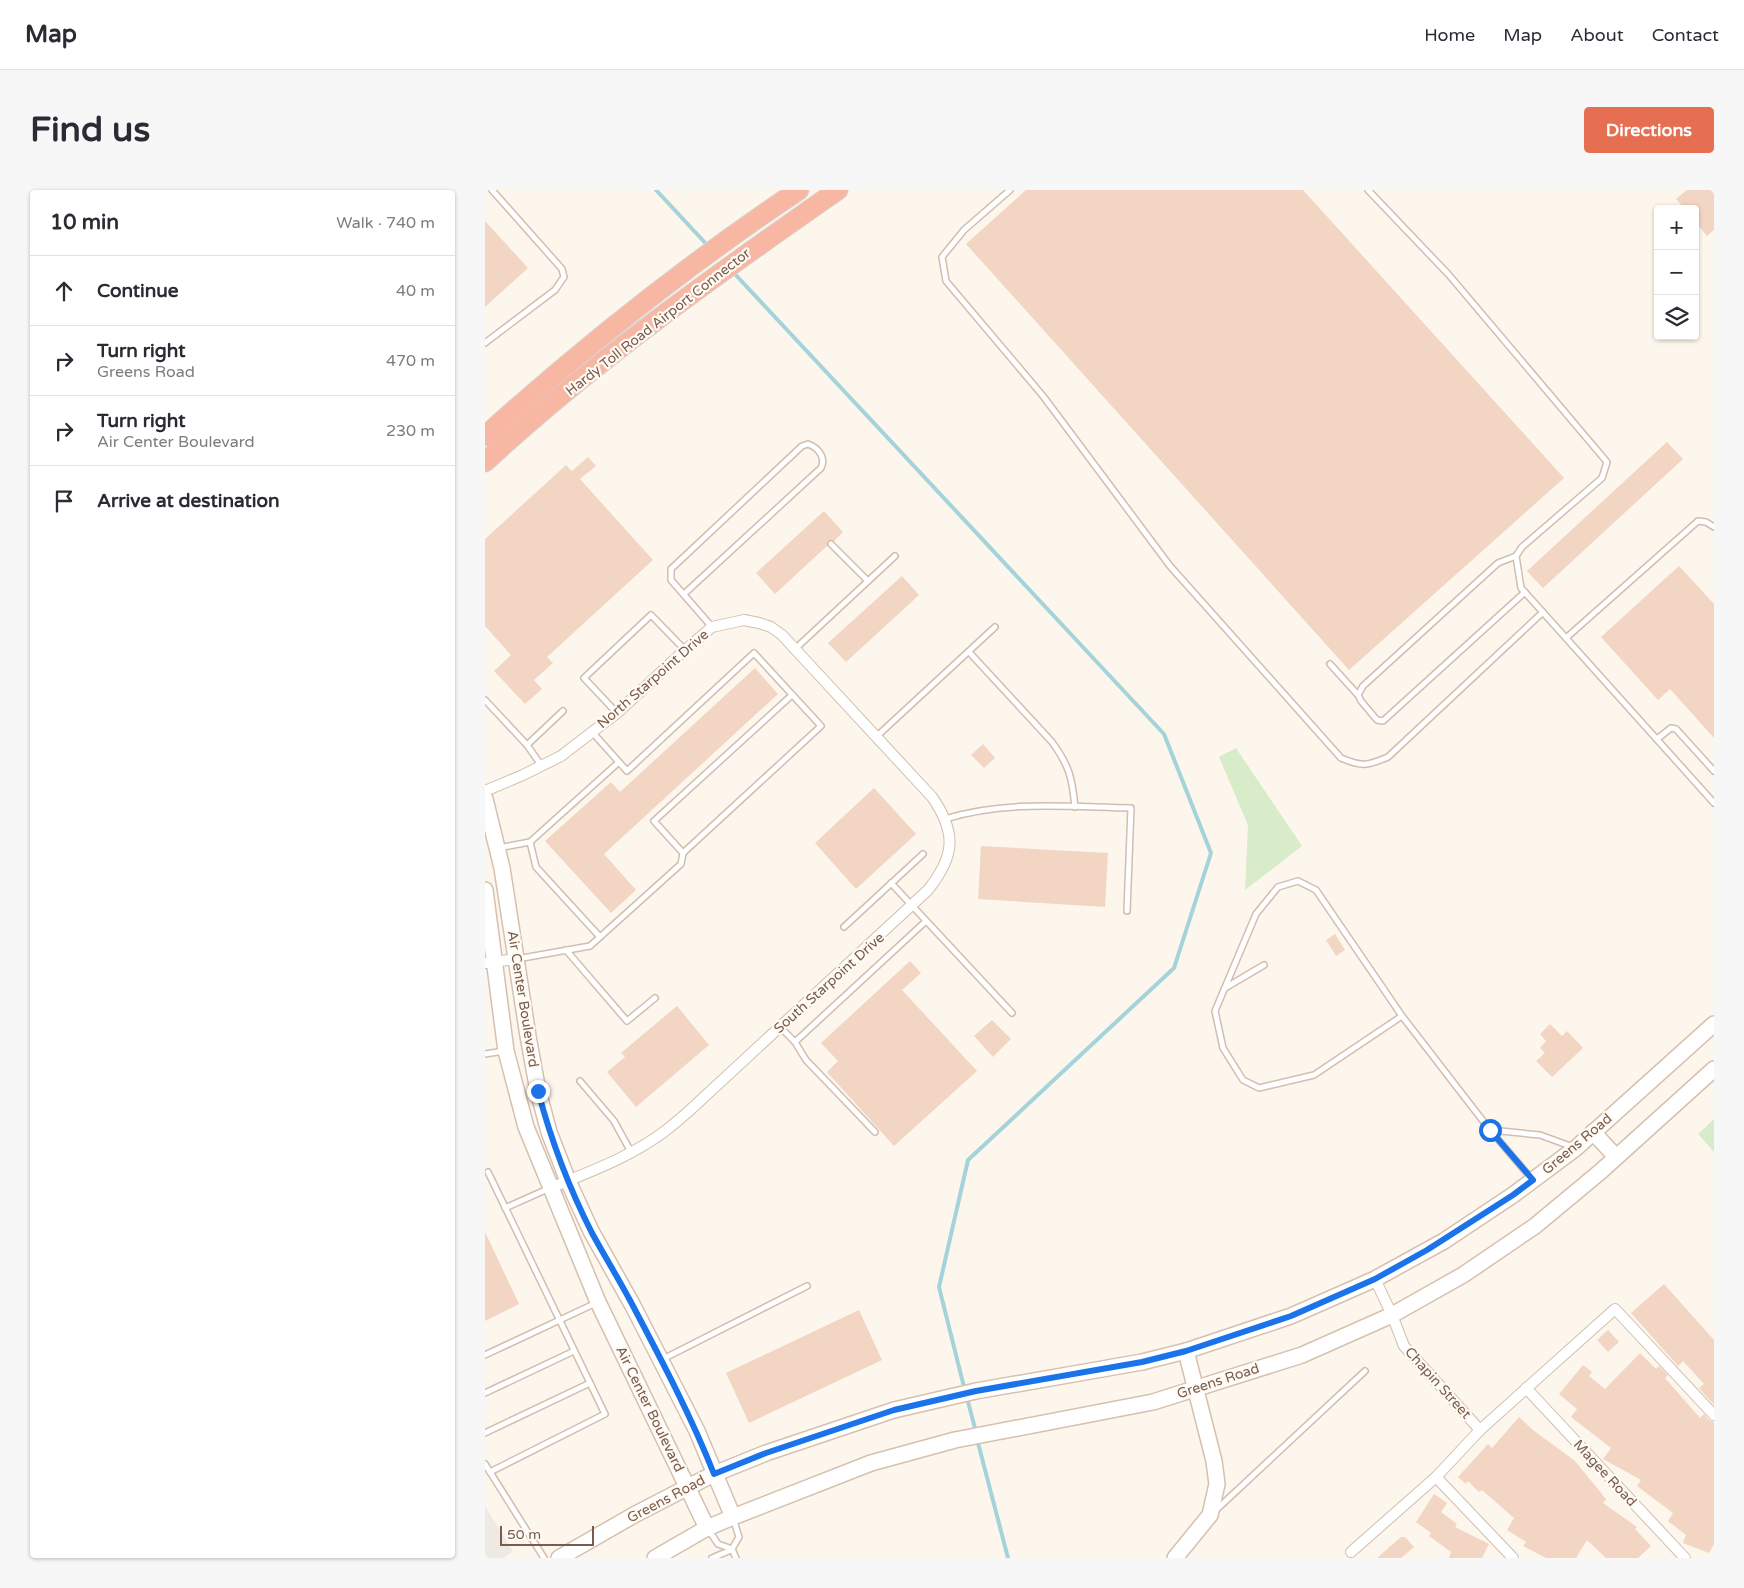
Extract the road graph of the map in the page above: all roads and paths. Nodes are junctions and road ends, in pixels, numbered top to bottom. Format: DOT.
graph roads {
  1 [pos="492,190"];
  2 [pos="799,190"];
  3 [pos="838,190"];
  4 [pos="1010,190"];
  5 [pos="1368,190"];
  6 [pos="485,343"];
  7 [pos="485,436"];
  8 [pos="485,462"];
  9 [pos="1714,527"];
  10 [pos="831,544"];
  11 [pos="895,556"];
  12 [pos="1516,556"];
  13 [pos="868,582"];
  14 [pos="1525,592"];
  15 [pos="684,594"];
  16 [pos="1543,612"];
  17 [pos="713,627"];
  18 [pos="995,627"];
  19 [pos="1566,638"];
  20 [pos="795,649"];
  21 [pos="685,650"];
  22 [pos="969,652"];
  23 [pos="1330,664"];
  24 [pos="792,695"];
  25 [pos="1358,695"];
  26 [pos="485,700"];
  27 [pos="563,711"];
  28 [pos="617,713"];
  29 [pos="856,716"];
  30 [pos="593,733"];
  31 [pos="876,737"];
  32 [pos="1657,739"];
  33 [pos="527,745"];
  34 [pos="619,762"];
  35 [pos="542,766"];
  36 [pos="1714,771"];
  37 [pos="485,791"];
  38 [pos="485,799"];
  39 [pos="1714,803"];
  40 [pos="1075,807"];
  41 [pos="945,819"];
  42 [pos="530,842"];
  43 [pos="498,848"];
  44 [pos="683,853"];
  45 [pos="923,854"];
  46 [pos="891,883"];
  47 [pos="485,890"];
  48 [pos="912,906"];
  49 [pos="1127,911"];
  50 [pos="926,921"];
  51 [pos="844,927"];
  52 [pos="600,937"];
  53 [pos="566,950"];
  54 [pos="516,959"];
  55 [pos="490,962"];
  56 [pos="1265,965"];
  57 [pos="1224,989"];
  58 [pos="655,998"];
  59 [pos="1012,1013"];
  60 [pos="1402,1016"];
  61 [pos="1714,1024"];
  62 [pos="780,1027"];
  63 [pos="795,1042"];
  64 [pos="506,1051"];
  65 [pos="485,1054"];
  66 [pos="1714,1069"];
  67 [pos="580,1080"];
  68 [pos="1490,1130"];
  69 [pos="875,1132"];
  70 [pos="1593,1132"];
  71 [pos="1576,1148"];
  72 [pos="631,1152"];
  73 [pos="1616,1157"];
  74 [pos="488,1172"];
  75 [pos="1533,1180"];
  76 [pos="568,1181"];
  77 [pos="550,1188"];
  78 [pos="505,1208"];
  79 [pos="1375,1279"];
  80 [pos="807,1286"];
  81 [pos="598,1302"];
  82 [pos="1392,1315"];
  83 [pos="559,1320"];
  84 [pos="574,1351"];
  85 [pos="1186,1351"];
  86 [pos="485,1355"];
  87 [pos="661,1361"];
  88 [pos="1365,1371"];
  89 [pos="590,1383"];
  90 [pos="1526,1388"];
  91 [pos="1196,1389"];
  92 [pos="485,1393"];
  93 [pos="1714,1415"];
  94 [pos="1480,1430"];
  95 [pos="485,1433"];
  96 [pos="485,1464"];
  97 [pos="490,1472"];
  98 [pos="714,1474"];
  99 [pos="1436,1477"];
  100 [pos="688,1487"];
  101 [pos="1210,1515"];
  102 [pos="733,1516"];
  103 [pos="707,1528"];
  104 [pos="732,1549"];
  105 [pos="1351,1552"];
  106 [pos="544,1558"];
  107 [pos="559,1558"];
  108 [pos="655,1558"];
  109 [pos="712,1558"];
  110 [pos="736,1558"];
  111 [pos="1175,1558"];
  112 [pos="1513,1558"];
  113 [pos="1685,1558"];
  1 -- 6 [label="lane"];
  2 -- 7 [label="highway, Hardy Toll Road Airport Connector"];
  3 -- 8 [label="highway, Hardy Toll Road Airport Connector"];
  4 -- 16 [label="lane"];
  5 -- 12 [label="lane"];
  9 -- 19 [label="lane"];
  10 -- 13 [label="lane"];
  11 -- 13 [label="lane"];
  12 -- 14 [label="lane"];
  12 -- 25 [label="lane"];
  13 -- 20 [label="lane"];
  14 -- 16 [label="lane"];
  14 -- 25 [label="lane"];
  15 -- 15 [label="lane"];
  15 -- 17 [label="lane"];
  16 -- 19 [label="lane"];
  17 -- 20 [label="street, North Starpoint Drive"];
  17 -- 21 [label="street, North Starpoint Drive"];
  18 -- 22 [label="lane"];
  19 -- 32 [label="lane"];
  20 -- 29 [label="street, North Starpoint Drive"];
  21 -- 28 [label="street, North Starpoint Drive"];
  21 -- 28 [label="lane"];
  22 -- 31 [label="lane"];
  22 -- 40 [label="lane"];
  23 -- 25 [label="lane"];
  24 -- 34 [label="lane"];
  24 -- 44 [label="lane"];
  24 -- 44 [label="lane"];
  26 -- 33 [label="lane"];
  27 -- 33 [label="lane"];
  28 -- 30 [label="street, North Starpoint Drive"];
  29 -- 31 [label="street, South Starpoint Drive"];
  30 -- 34 [label="lane"];
  30 -- 35 [label="street, North Starpoint Drive"];
  31 -- 41 [label="street, South Starpoint Drive"];
  32 -- 36 [label="lane"];
  32 -- 39 [label="lane"];
  33 -- 35 [label="lane"];
  34 -- 42 [label="lane"];
  35 -- 37 [label="street, North Starpoint Drive"];
  38 -- 43 [label="main road, Air Center Boulevard"];
  40 -- 41 [label="lane"];
  40 -- 49 [label="lane"];
  41 -- 48 [label="street, South Starpoint Drive"];
  42 -- 43 [label="lane"];
  42 -- 52 [label="lane"];
  43 -- 54 [label="main road, Air Center Boulevard"];
  44 -- 52 [label="lane"];
  45 -- 46 [label="lane"];
  46 -- 48 [label="lane"];
  46 -- 51 [label="lane"];
  47 -- 55 [label="main road, Air Center Boulevard"];
  48 -- 50 [label="lane"];
  48 -- 62 [label="street, South Starpoint Drive"];
  50 -- 59 [label="lane"];
  50 -- 63 [label="lane"];
  52 -- 53 [label="lane"];
  53 -- 54 [label="lane"];
  53 -- 58 [label="lane"];
  54 -- 55 [label="street"];
  54 -- 76 [label="main road, Air Center Boulevard"];
  55 -- 64 [label="main road, Air Center Boulevard"];
  56 -- 57 [label="lane"];
  57 -- 60 [label="lane"];
  57 -- 60 [label="lane"];
  60 -- 68 [label="lane"];
  61 -- 70 [label="main road, Greens Road"];
  62 -- 63 [label="lane"];
  62 -- 72 [label="street, South Starpoint Drive"];
  63 -- 69 [label="lane"];
  64 -- 65 [label="lane"];
  64 -- 77 [label="main road, Air Center Boulevard"];
  66 -- 73 [label="main road, Greens Road"];
  67 -- 72 [label="lane"];
  68 -- 71 [label="lane"];
  68 -- 75 [label="lane"];
  70 -- 71 [label="main road, Greens Road"];
  70 -- 73 [label="main road"];
  71 -- 75 [label="main road, Greens Road"];
  72 -- 76 [label="street, South Starpoint Drive"];
  73 -- 82 [label="main road, Greens Road"];
  74 -- 78 [label="lane"];
  75 -- 79 [label="main road, Greens Road"];
  76 -- 77 [label="street, South Starpoint Drive"];
  76 -- 87 [label="main road, Air Center Boulevard"];
  77 -- 78 [label="lane"];
  77 -- 81 [label="main road, Air Center Boulevard"];
  78 -- 83 [label="lane"];
  79 -- 82 [label="street, Chapin Street"];
  79 -- 85 [label="main road, Greens Road"];
  80 -- 87 [label="lane"];
  81 -- 83 [label="lane"];
  81 -- 100 [label="main road, Air Center Boulevard"];
  82 -- 91 [label="main road, Greens Road"];
  82 -- 94 [label="street, Chapin Street"];
  83 -- 84 [label="lane"];
  83 -- 86 [label="lane"];
  84 -- 89 [label="lane"];
  84 -- 92 [label="lane"];
  85 -- 91 [label="main road"];
  85 -- 98 [label="main road, Greens Road"];
  87 -- 98 [label="main road, Air Center Boulevard"];
  88 -- 101 [label="lane"];
  89 -- 95 [label="lane"];
  89 -- 97 [label="lane"];
  90 -- 93 [label="street, Chapin Street"];
  90 -- 94 [label="street, Chapin Street"];
  90 -- 113 [label="street, Magee Road"];
  91 -- 101 [label="main road"];
  91 -- 102 [label="main road, Greens Road"];
  94 -- 99 [label="street, Chapin Street"];
  96 -- 97 [label="lane"];
  97 -- 106 [label="lane"];
  98 -- 100 [label="main road, Greens Road"];
  98 -- 102 [label="main road, Air Center Boulevard"];
  99 -- 105 [label="street, Chapin Street"];
  99 -- 112 [label="street"];
  100 -- 103 [label="main road, Air Center Boulevard"];
  100 -- 107 [label="main road, Greens Road"];
  101 -- 111 [label="main road"];
  102 -- 103 [label="main road, Greens Road"];
  102 -- 104 [label="lane, Air Center Boulevard"];
  103 -- 104 [label="lane, Air Center Boulevard"];
  103 -- 108 [label="main road, Greens Road"];
  104 -- 109 [label="lane"];
  104 -- 110 [label="lane"];
}
